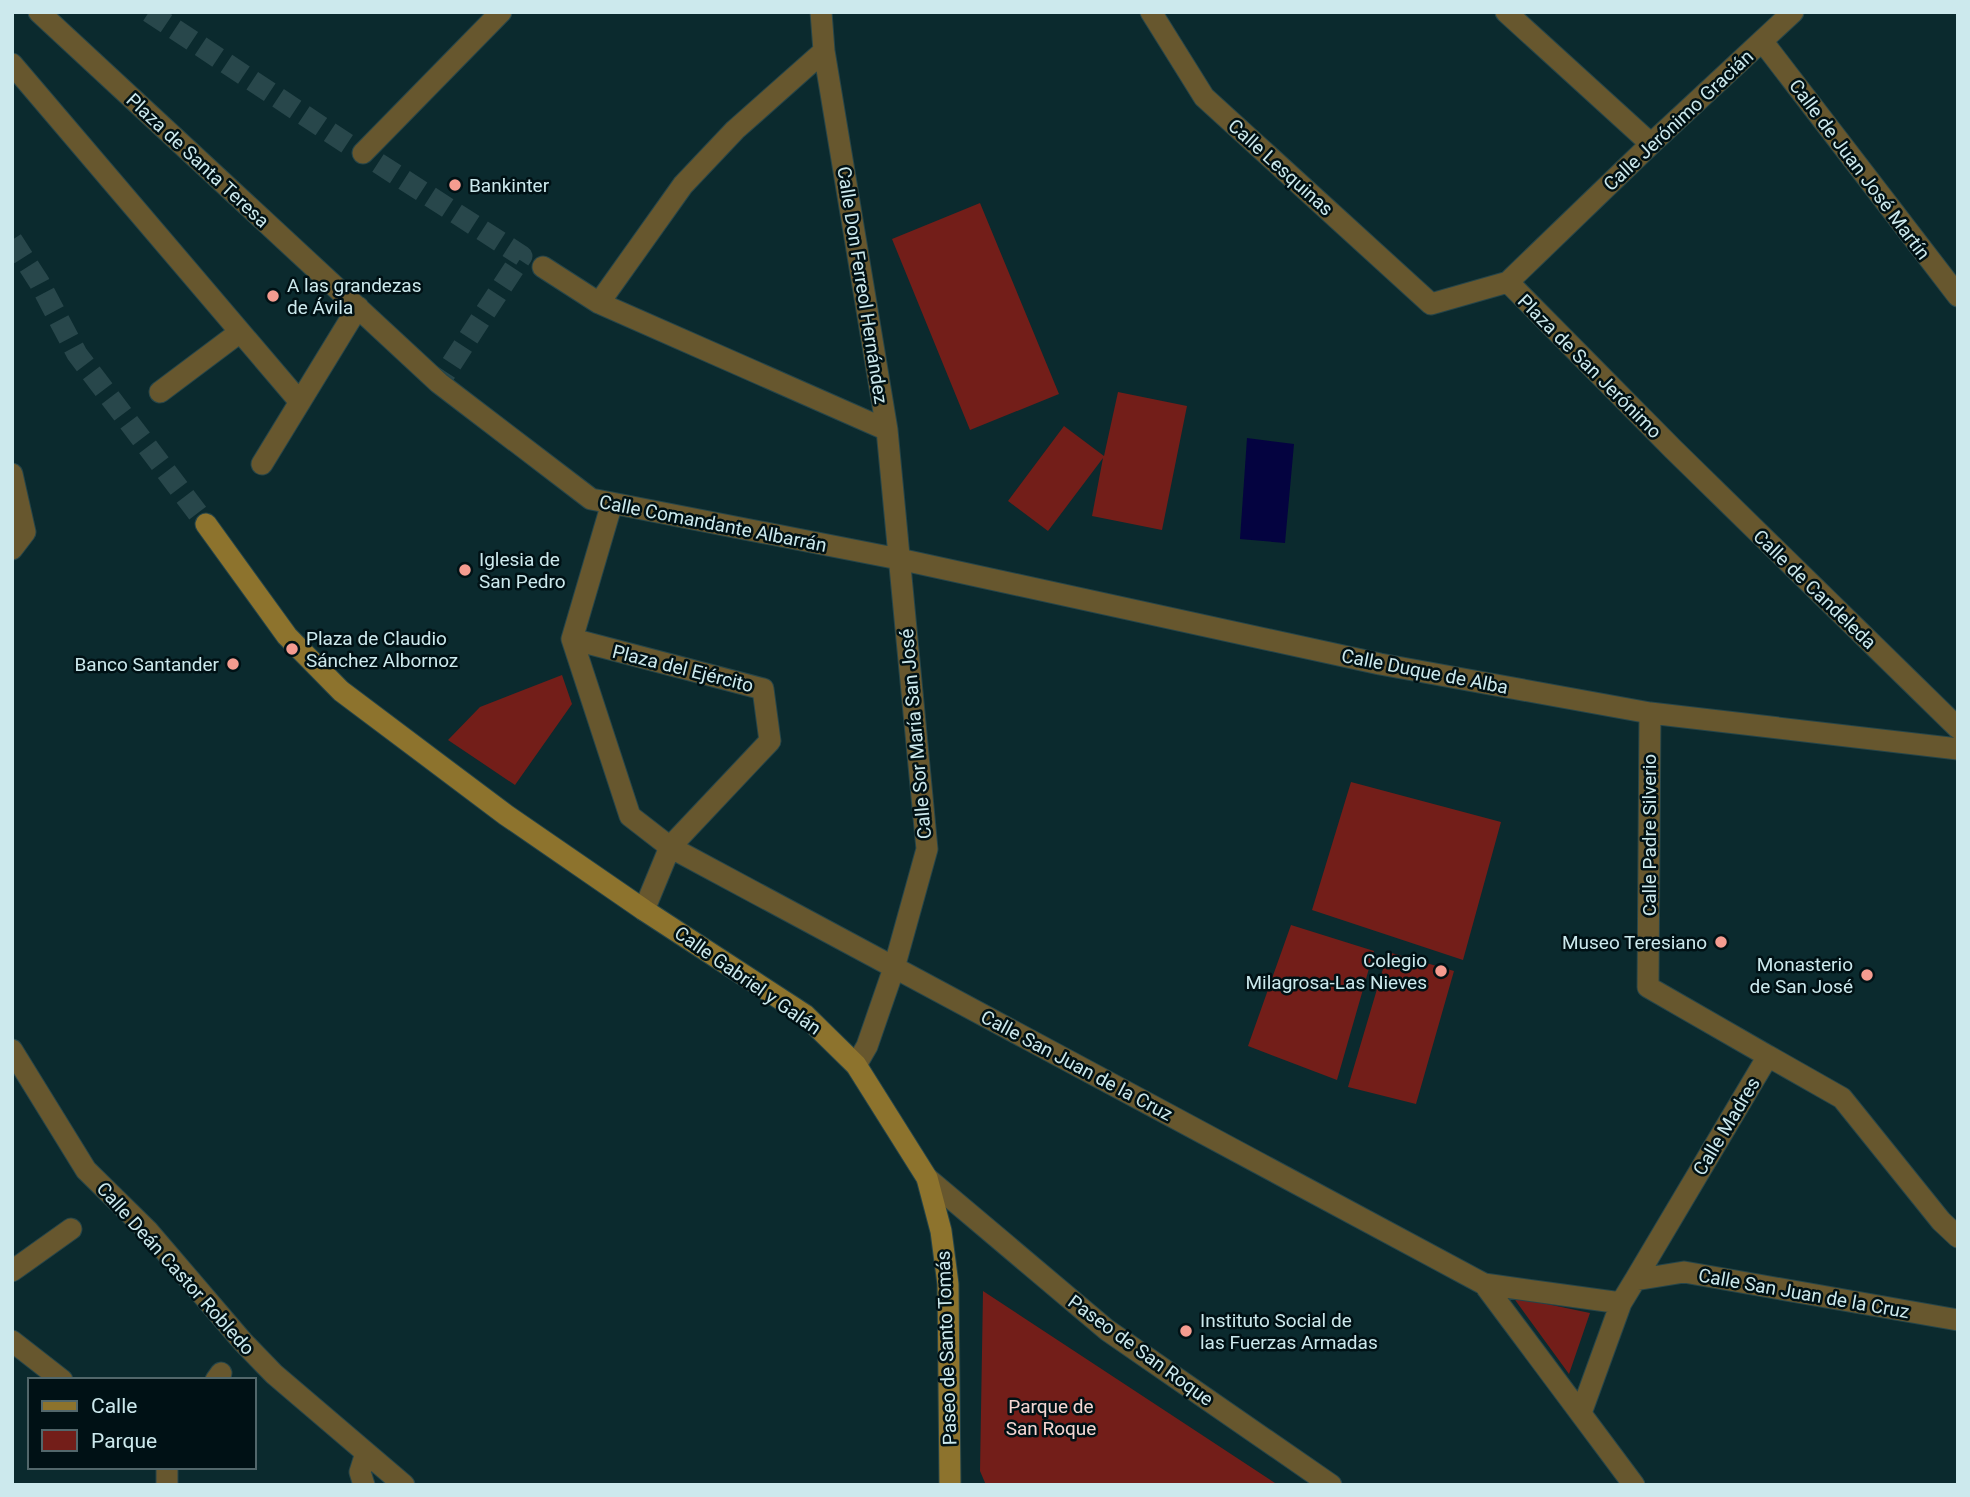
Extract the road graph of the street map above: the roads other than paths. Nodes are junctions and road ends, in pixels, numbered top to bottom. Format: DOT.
graph roads {
  1 [pos="39,12"];
  2 [pos="501,12"];
  3 [pos="821,12"];
  4 [pos="1151,12"];
  5 [pos="1506,12"];
  6 [pos="1793,12"];
  7 [pos="1763,41"];
  8 [pos="824,51"];
  9 [pos="12,64"];
  10 [pos="1651,144"];
  11 [pos="364,154"];
  12 [pos="1564,227"];
  13 [pos="543,267"];
  14 [pos="1508,282"];
  15 [pos="1958,296"];
  16 [pos="599,303"];
  17 [pos="1431,304"];
  18 [pos="358,307"];
  19 [pos="240,332"];
  20 [pos="439,383"];
  21 [pos="160,392"];
  22 [pos="300,402"];
  23 [pos="887,430"];
  24 [pos="1673,449"];
  25 [pos="262,464"];
  26 [pos="12,474"];
  27 [pos="612,503"];
  28 [pos="206,524"];
  29 [pos="19,541"];
  30 [pos="899,559"];
  31 [pos="572,639"];
  32 [pos="1650,713"];
  33 [pos="1958,728"];
  34 [pos="1958,749"];
  35 [pos="670,847"];
  36 [pos="644,910"];
  37 [pos="894,968"];
  38 [pos="12,1050"];
  39 [pos="1768,1056"];
  40 [pos="856,1065"];
  41 [pos="928,1178"];
  42 [pos="71,1228"];
  43 [pos="1958,1237"];
  44 [pos="12,1271"];
  45 [pos="1635,1280"];
  46 [pos="1484,1284"];
  47 [pos="1621,1303"];
  48 [pos="1958,1320"];
  49 [pos="12,1341"];
  50 [pos="59,1378"];
  51 [pos="1581,1413"];
  52 [pos="366,1453"];
  53 [pos="364,1485"];
  54 [pos="404,1485"];
  55 [pos="950,1485"];
  56 [pos="1331,1485"];
  57 [pos="1634,1485"];
  1 -- 18 [label="street, Plaza de Santa Teresa"];
  2 -- 11 [label="street"];
  3 -- 8 [label="street, Calle Don Ferreol Hernández"];
  4 -- 17 [label="street, Calle Lesquinas"];
  5 -- 10 [label="street"];
  6 -- 7 [label="street, Calle Jerónimo Gracián"];
  7 -- 10 [label="street, Calle Jerónimo Gracián"];
  7 -- 15 [label="street, Calle de Juan José Martín"];
  8 -- 16 [label="street"];
  8 -- 23 [label="street, Calle Don Ferreol Hernández"];
  9 -- 19 [label="street"];
  10 -- 12 [label="street, Calle Jerónimo Gracián"];
  12 -- 14 [label="street, Plaza de San Jerónimo"];
  13 -- 16 [label="street"];
  14 -- 17 [label="street, Plaza de San Jerónimo"];
  14 -- 24 [label="street, Plaza de San Jerónimo"];
  16 -- 23 [label="street"];
  18 -- 20 [label="street, Plaza de Santa Teresa"];
  18 -- 22 [label="street"];
  19 -- 21 [label="street"];
  19 -- 22 [label="street"];
  20 -- 27 [label="street, Calle Comandante Albarrán"];
  22 -- 25 [label="street"];
  23 -- 30 [label="street, Calle Don Ferreol Hernández"];
  24 -- 33 [label="street, Calle de Candeleda"];
  26 -- 29 [label="street"];
  27 -- 30 [label="street, Calle Comandante Albarrán"];
  27 -- 31 [label="street"];
  28 -- 36 [label="street"];
  30 -- 32 [label="street, Calle Duque de Alba"];
  30 -- 37 [label="street, Calle Sor María San José"];
  31 -- 35 [label="street"];
  31 -- 35 [label="street, Plaza del Ejército"];
  32 -- 34 [label="street, Calle Duque de Alba"];
  32 -- 39 [label="street, Calle Padre Silverio"];
  35 -- 36 [label="street, Plaza del Ejército"];
  35 -- 37 [label="street, Calle San Juan de la Cruz"];
  36 -- 40 [label="street, Calle Gabriel y Galán"];
  37 -- 40 [label="street, Calle Sor María San José"];
  37 -- 46 [label="street, Calle San Juan de la Cruz"];
  38 -- 52 [label="street, Calle Deán Castor Robledo"];
  39 -- 43 [label="street, Calle Madres"];
  39 -- 45 [label="street, Calle Madres"];
  40 -- 41 [label="street, Paseo de Santo Tomás"];
  41 -- 55 [label="street, Paseo de Santo Tomás"];
  41 -- 56 [label="street, Paseo de San Roque"];
  42 -- 44 [label="street"];
  45 -- 47 [label="street"];
  45 -- 48 [label="street, Calle San Juan de la Cruz"];
  46 -- 47 [label="street, Calle San Juan de la Cruz"];
  46 -- 51 [label="street, Calle San Juan de la Cruz"];
  47 -- 51 [label="street"];
  49 -- 50 [label="street"];
  51 -- 57 [label="street, Calle San Juan de la Cruz"];
  52 -- 53 [label="street"];
  52 -- 54 [label="street, Calle Deán Castor Robledo"];
}
